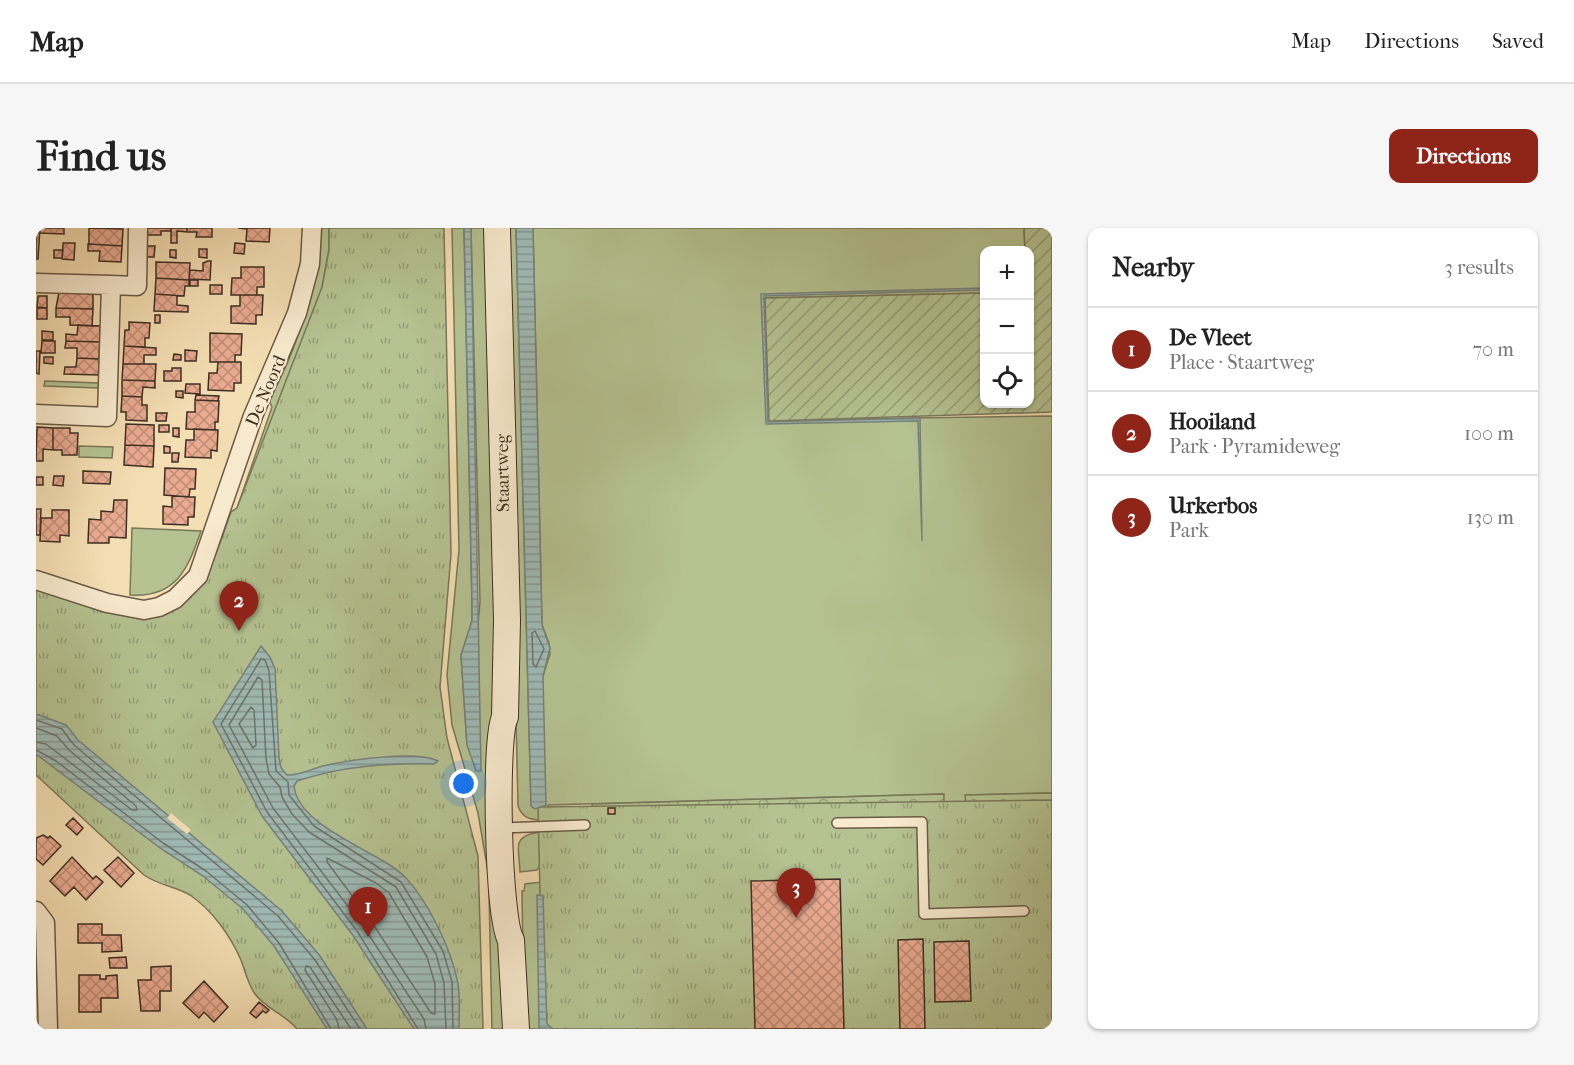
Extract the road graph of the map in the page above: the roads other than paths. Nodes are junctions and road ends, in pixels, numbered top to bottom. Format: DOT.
graph roads {
  1 [pos="138,228"];
  2 [pos="312,228"];
  3 [pos="497,228"];
  4 [pos="36,283"];
  5 [pos="111,285"];
  6 [pos="36,414"];
  7 [pos="36,580"];
  8 [pos="837,823"];
  9 [pos="585,825"];
  10 [pos="507,827"];
  11 [pos="36,911"];
  12 [pos="1024,911"];
  13 [pos="48,1029"];
  14 [pos="516,1029"];
  1 -- 5 [label="street"];
  2 -- 7 [label="street, De Noord"];
  3 -- 10 [label="main road, Staartweg"];
  4 -- 5 [label="street"];
  5 -- 6 [label="street"];
  8 -- 12 [label="lane"];
  9 -- 10 [label="lane"];
  10 -- 14 [label="main road, Staartweg"];
  11 -- 13 [label="street"];
}
